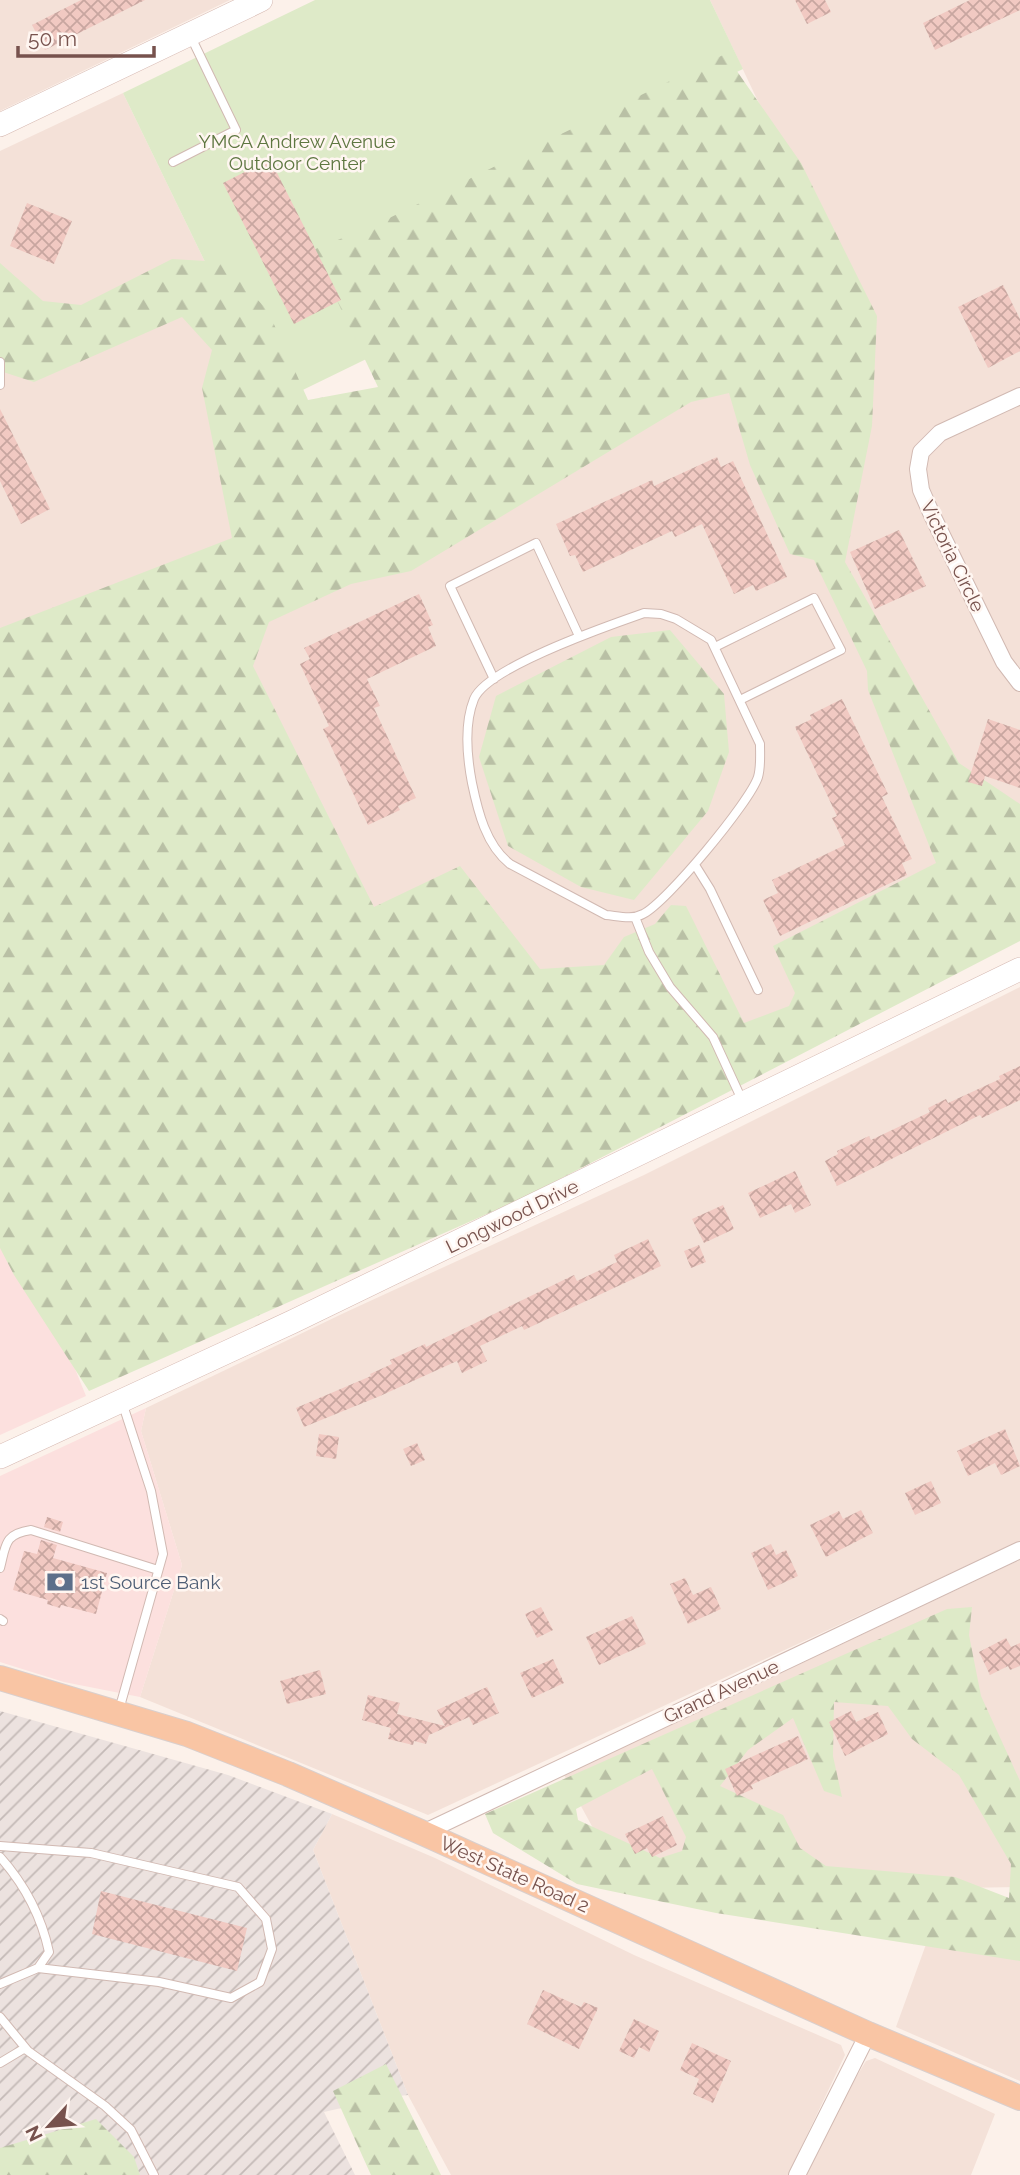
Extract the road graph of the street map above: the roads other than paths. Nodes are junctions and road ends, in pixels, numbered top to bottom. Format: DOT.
graph roads {
  1 [pos="261,0"];
  2 [pos="190,34"];
  3 [pos="0,125"];
  4 [pos="173,162"];
  5 [pos="0,362"];
  6 [pos="0,385"];
  7 [pos="1020,396"];
  8 [pos="579,636"];
  9 [pos="715,648"];
  10 [pos="494,679"];
  11 [pos="1020,683"];
  12 [pos="740,700"];
  13 [pos="695,865"];
  14 [pos="635,917"];
  15 [pos="1020,969"];
  16 [pos="758,990"];
  17 [pos="744,1104"];
  18 [pos="121,1401"];
  19 [pos="0,1457"];
  20 [pos="1020,1550"];
  21 [pos="0,1568"];
  22 [pos="159,1570"];
  23 [pos="0,1678"];
  24 [pos="118,1713"];
  25 [pos="423,1832"];
  26 [pos="0,1846"];
  27 [pos="0,1857"];
  28 [pos="38,1968"];
  29 [pos="0,1984"];
  30 [pos="0,2017"];
  31 [pos="868,2034"];
  32 [pos="24,2048"];
  33 [pos="0,2063"];
  34 [pos="1020,2098"];
  35 [pos="154,2175"];
  36 [pos="797,2175"];
  1 -- 2 [label="main road"];
  2 -- 3 [label="main road"];
  2 -- 4 [label="lane"];
  5 -- 6 [label="lane"];
  7 -- 11 [label="street, Victoria Circle"];
  8 -- 9 [label="lane"];
  8 -- 10 [label="lane"];
  8 -- 10 [label="lane"];
  9 -- 12 [label="lane"];
  9 -- 12 [label="lane"];
  10 -- 14 [label="lane"];
  12 -- 13 [label="lane"];
  13 -- 14 [label="lane"];
  13 -- 16 [label="lane"];
  14 -- 17 [label="lane"];
  15 -- 17 [label="main road, Longwood Drive"];
  17 -- 18 [label="main road, Longwood Drive"];
  18 -- 19 [label="main road, Longwood Drive"];
  18 -- 22 [label="lane"];
  20 -- 25 [label="street, Grand Avenue"];
  21 -- 22 [label="lane"];
  22 -- 24 [label="lane"];
  23 -- 24 [label="main road, West State Road 2"];
  24 -- 25 [label="main road, West State Road 2"];
  25 -- 31 [label="main road, West State Road 2"];
  26 -- 28 [label="lane"];
  27 -- 28 [label="lane"];
  28 -- 29 [label="lane"];
  30 -- 32 [label="lane"];
  31 -- 34 [label="main road, West State Road 2"];
  31 -- 36 [label="street"];
  32 -- 33 [label="lane"];
  32 -- 35 [label="lane"];
}
